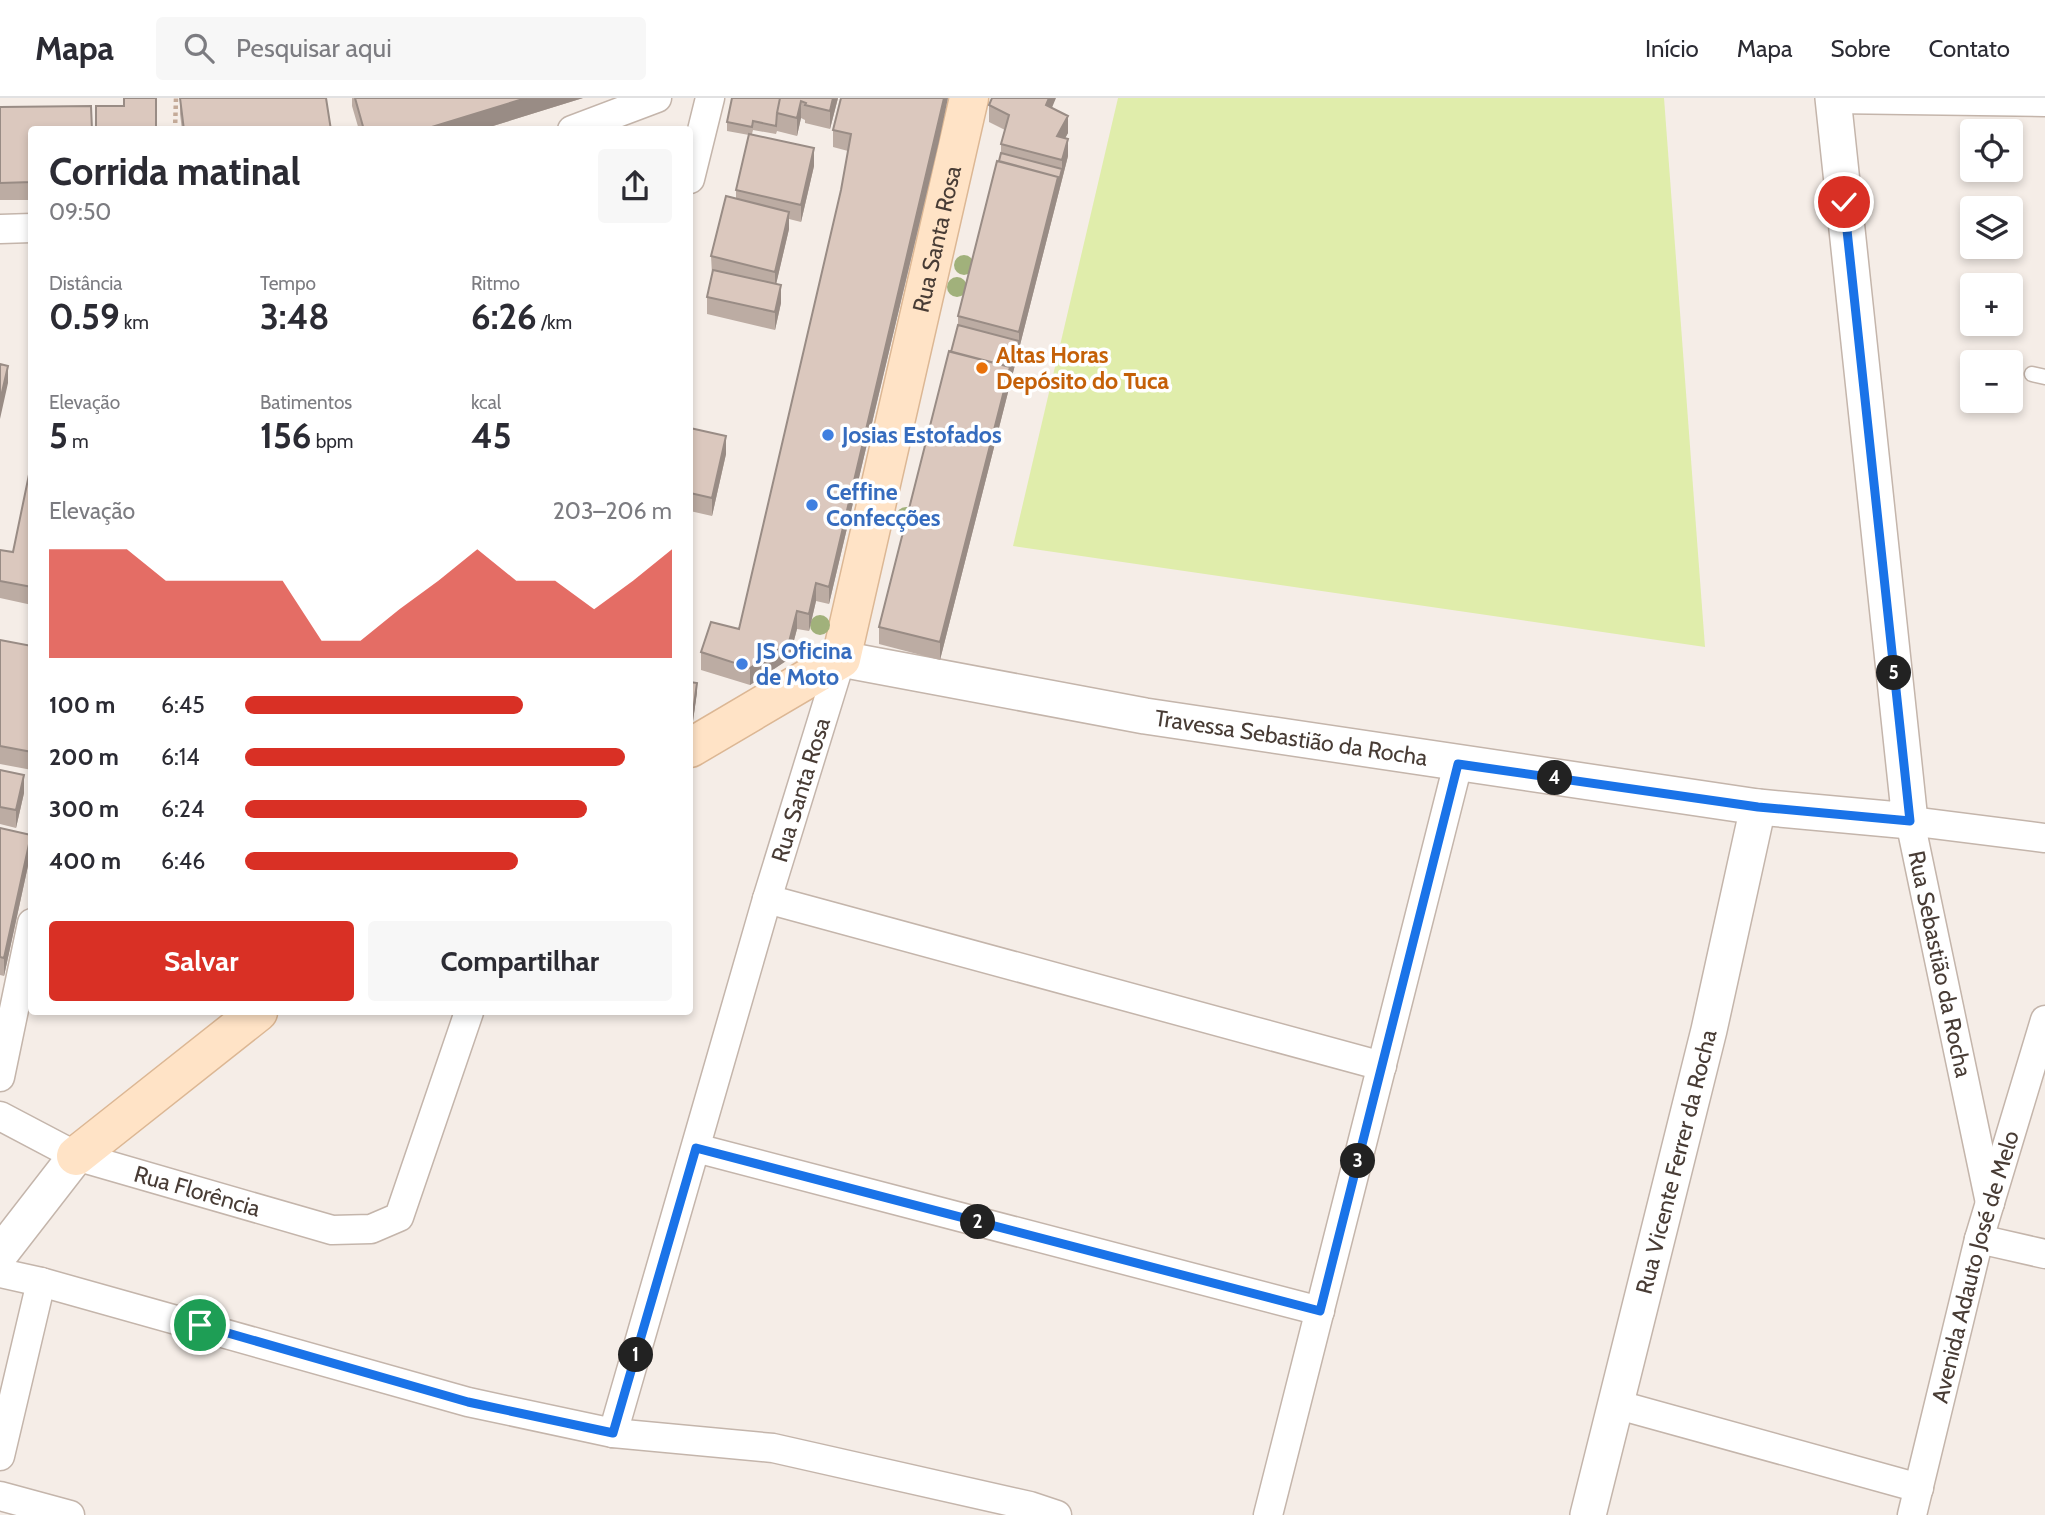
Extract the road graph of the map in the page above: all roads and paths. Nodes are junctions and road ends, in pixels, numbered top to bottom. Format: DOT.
graph roads {
  1 [pos="176,98"];
  2 [pos="657,98"];
  3 [pos="710,98"];
  4 [pos="968,98"];
  5 [pos="1833,98"];
  6 [pos="2045,102"];
  7 [pos="175,126"];
  8 [pos="583,126"];
  9 [pos="693,167"];
  10 [pos="28,228"];
  11 [pos="0,229"];
  12 [pos="841,659"];
  13 [pos="693,746"];
  14 [pos="1458,764"];
  15 [pos="1758,807"];
  16 [pos="1910,821"];
  17 [pos="2045,838"];
  18 [pos="766,899"];
  19 [pos="28,942"];
  20 [pos="254,1015"];
  21 [pos="468,1015"];
  22 [pos="2045,1020"];
  23 [pos="1382,1066"];
  24 [pos="0,1077"];
  25 [pos="0,1116"];
  26 [pos="696,1148"];
  27 [pos="76,1156"];
  28 [pos="1990,1203"];
  29 [pos="1979,1239"];
  30 [pos="0,1254"];
  31 [pos="2045,1254"];
  32 [pos="0,1273"];
  33 [pos="41,1282"];
  34 [pos="1320,1311"];
  35 [pos="1615,1404"];
  36 [pos="613,1433"];
  37 [pos="0,1456"];
  38 [pos="0,1496"];
  39 [pos="1916,1502"];
  40 [pos="70,1515"];
  41 [pos="1057,1515"];
  42 [pos="1268,1515"];
  43 [pos="1587,1515"];
  1 -- 7 [label="path"];
  2 -- 8 [label="street"];
  3 -- 9 [label="street"];
  4 -- 12 [label="main road, Rua Santa Rosa"];
  5 -- 6 [label="street"];
  5 -- 16 [label="street, Rua Sebastião da Rocha"];
  10 -- 11 [label="street"];
  12 -- 13 [label="main road"];
  12 -- 14 [label="street, Travessa Sebastião da Rocha"];
  12 -- 18 [label="street, Rua Santa Rosa"];
  14 -- 15 [label="street, Travessa Sebastião da Rocha"];
  14 -- 23 [label="street"];
  15 -- 16 [label="street, Travessa Sebastião da Rocha"];
  15 -- 35 [label="street, Rua Vicente Ferrer da Rocha"];
  16 -- 17 [label="street"];
  16 -- 28 [label="street, Rua Sebastião da Rocha"];
  18 -- 23 [label="street"];
  18 -- 26 [label="street, Rua Santa Rosa"];
  19 -- 24 [label="street"];
  20 -- 27 [label="main road"];
  21 -- 27 [label="street, Rua Florência"];
  22 -- 28 [label="street, Avenida Adauto José de Melo"];
  23 -- 34 [label="street"];
  25 -- 27 [label="street, Rua Florência"];
  26 -- 34 [label="street"];
  26 -- 36 [label="street, Rua Santa Rosa"];
  27 -- 30 [label="street"];
  28 -- 29 [label="street, Avenida Adauto José de Melo"];
  29 -- 31 [label="street"];
  29 -- 39 [label="street, Avenida Adauto José de Melo"];
  32 -- 33 [label="street"];
  33 -- 36 [label="street"];
  33 -- 37 [label="street"];
  34 -- 42 [label="street"];
  35 -- 39 [label="street"];
  35 -- 43 [label="street, Rua Vicente Ferrer da Rocha"];
  36 -- 41 [label="street"];
  38 -- 40 [label="street"];
}
